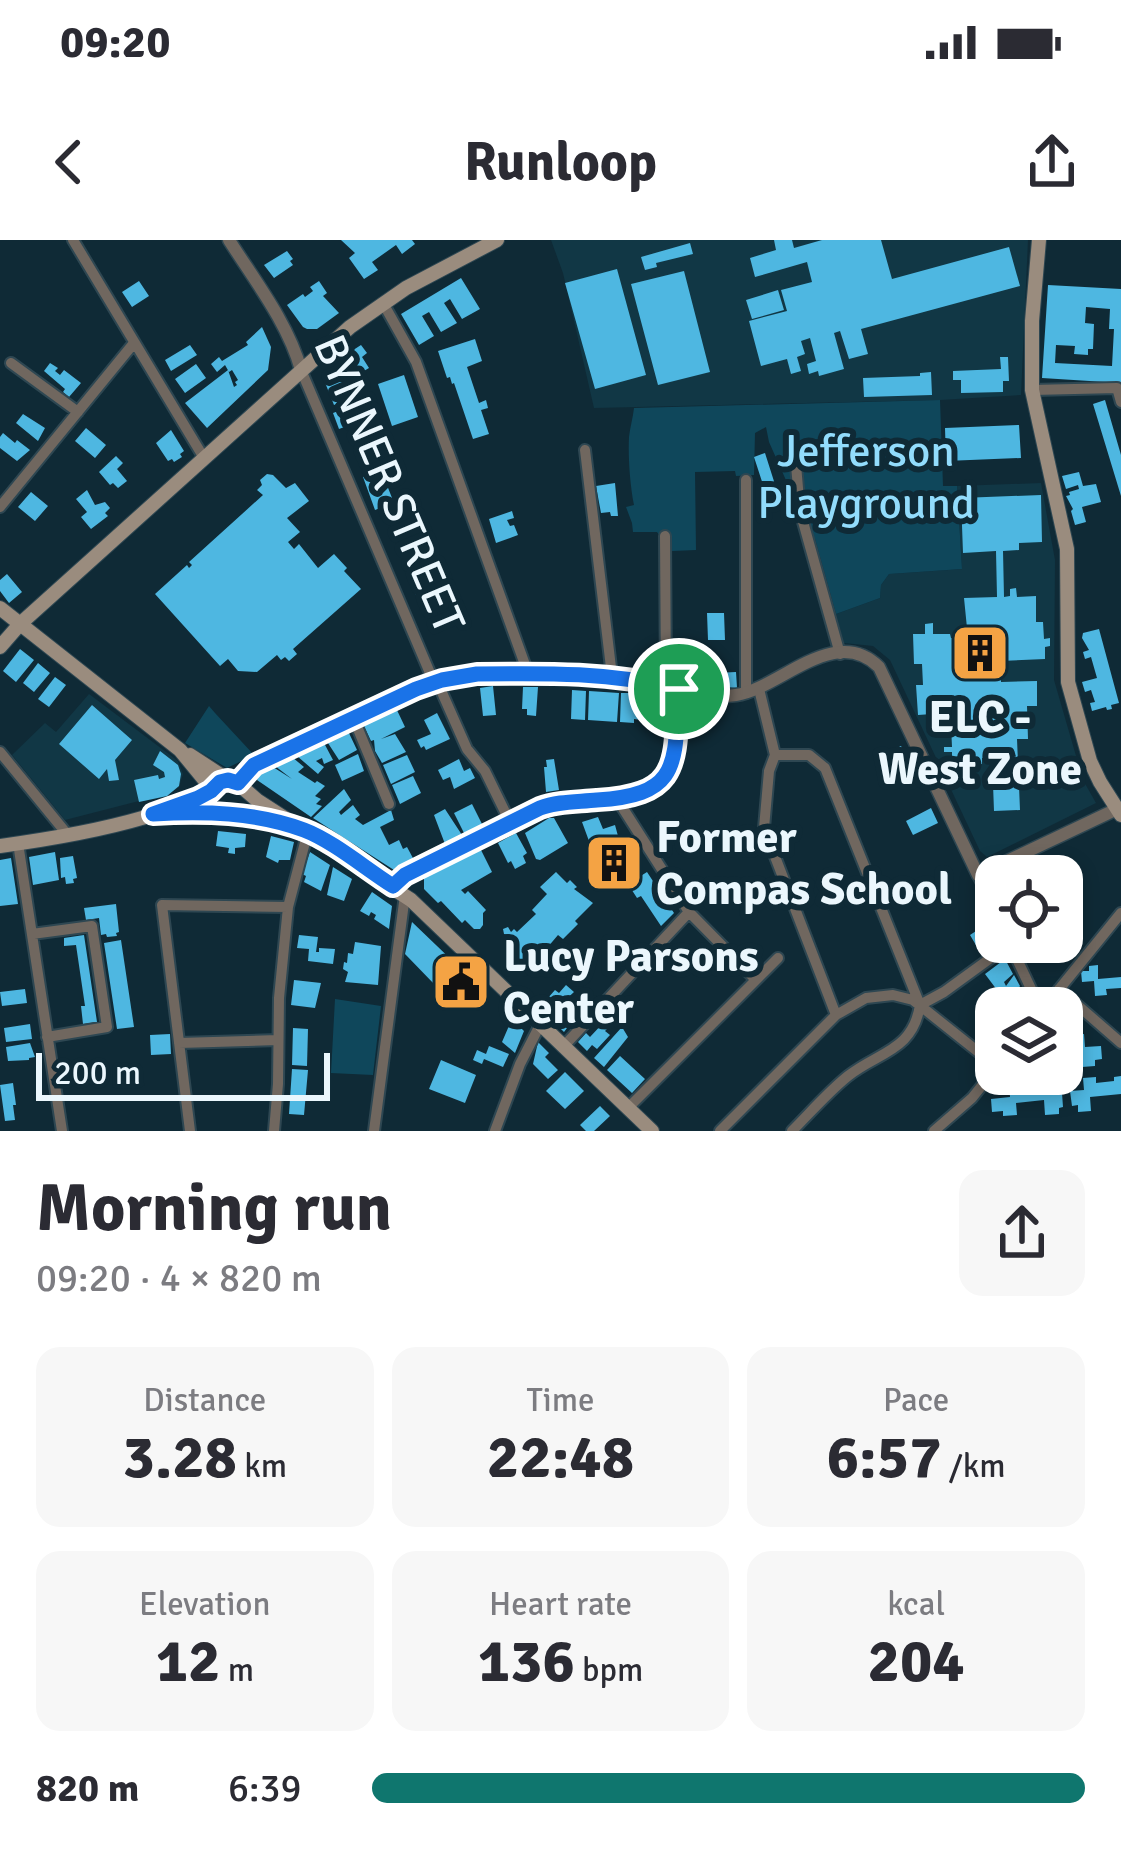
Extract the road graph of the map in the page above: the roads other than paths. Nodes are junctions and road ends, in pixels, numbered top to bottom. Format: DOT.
graph roads {
  1 [pos="73,240"];
  2 [pos="229,240"];
  3 [pos="497,240"];
  4 [pos="1039,240"];
  5 [pos="383,303"];
  6 [pos="134,343"];
  7 [pos="11,363"];
  8 [pos="301,370"];
  9 [pos="1119,388"];
  10 [pos="1032,390"];
  11 [pos="1121,402"];
  12 [pos="78,412"];
  13 [pos="791,447"];
  14 [pos="585,450"];
  15 [pos="204,458"];
  16 [pos="746,480"];
  17 [pos="0,507"];
  18 [pos="665,536"];
  19 [pos="0,608"];
  20 [pos="20,624"];
  21 [pos="0,647"];
  22 [pos="840,654"];
  23 [pos="528,674"];
  24 [pos="612,676"];
  25 [pos="435,682"];
  26 [pos="672,687"];
  27 [pos="752,691"];
  28 [pos="353,717"];
  29 [pos="180,750"];
  30 [pos="0,752"];
  31 [pos="775,755"];
  32 [pos="236,783"];
  33 [pos="212,790"];
  34 [pos="617,799"];
  35 [pos="389,805"];
  36 [pos="1119,812"];
  37 [pos="153,814"];
  38 [pos="225,815"];
  39 [pos="510,822"];
  40 [pos="308,831"];
  41 [pos="67,834"];
  42 [pos="18,843"];
  43 [pos="0,846"];
  44 [pos="1023,855"];
  45 [pos="975,869"];
  46 [pos="399,891"];
  47 [pos="288,907"];
  48 [pos="689,912"];
  49 [pos="1121,913"];
  50 [pos="32,934"];
  51 [pos="778,958"];
  52 [pos="983,963"];
  53 [pos="756,980"];
  54 [pos="1061,987"];
  55 [pos="920,1005"];
  56 [pos="1083,1010"];
  57 [pos="836,1015"];
  58 [pos="540,1025"];
  59 [pos="47,1036"];
  60 [pos="278,1040"];
  61 [pos="179,1043"];
  62 [pos="1121,1043"];
  63 [pos="563,1047"];
  64 [pos="975,1050"];
  65 [pos="975,1093"];
  66 [pos="628,1108"];
  67 [pos="496,1130"];
  68 [pos="62,1131"];
  69 [pos="190,1131"];
  70 [pos="274,1131"];
  71 [pos="374,1131"];
  72 [pos="652,1131"];
  73 [pos="720,1131"];
  74 [pos="792,1131"];
  75 [pos="934,1131"];
  1 -- 6 [label="street"];
  2 -- 8 [label="street, BYNNER STREET"];
  3 -- 5 [label="main road"];
  4 -- 10 [label="main road"];
  5 -- 8 [label="main road"];
  5 -- 23 [label="street"];
  6 -- 12 [label="street"];
  6 -- 15 [label="street"];
  7 -- 12 [label="street"];
  8 -- 15 [label="main road"];
  8 -- 25 [label="street, BYNNER STREET"];
  9 -- 10 [label="street"];
  9 -- 11 [label="street"];
  10 -- 36 [label="main road"];
  12 -- 17 [label="street"];
  13 -- 22 [label="street"];
  14 -- 24 [label="street"];
  15 -- 20 [label="main road"];
  16 -- 27 [label="street"];
  18 -- 26 [label="street"];
  19 -- 20 [label="main road"];
  20 -- 21 [label="main road"];
  20 -- 29 [label="main road"];
  22 -- 27 [label="street"];
  22 -- 45 [label="street"];
  23 -- 24 [label="street"];
  23 -- 25 [label="street"];
  24 -- 26 [label="street"];
  25 -- 28 [label="street"];
  25 -- 39 [label="street, BYNNER STREET"];
  26 -- 27 [label="street"];
  26 -- 34 [label="street"];
  27 -- 31 [label="street"];
  28 -- 32 [label="street"];
  28 -- 35 [label="street"];
  29 -- 32 [label="main road"];
  29 -- 33 [label="main road"];
  30 -- 41 [label="street"];
  31 -- 55 [label="street"];
  31 -- 57 [label="street"];
  32 -- 33 [label="main road"];
  32 -- 38 [label="main road"];
  32 -- 40 [label="main road"];
  33 -- 37 [label="main road"];
  33 -- 38 [label="main road"];
  34 -- 39 [label="street"];
  34 -- 48 [label="street"];
  36 -- 44 [label="street"];
  37 -- 38 [label="main road"];
  37 -- 41 [label="main road"];
  38 -- 40 [label="main road"];
  39 -- 46 [label="street"];
  40 -- 46 [label="main road"];
  40 -- 47 [label="street"];
  41 -- 42 [label="main road"];
  42 -- 43 [label="main road"];
  42 -- 50 [label="street"];
  46 -- 58 [label="main road"];
  46 -- 71 [label="street"];
  47 -- 60 [label="street"];
  47 -- 61 [label="street"];
  48 -- 53 [label="street"];
  48 -- 63 [label="street"];
  49 -- 54 [label="street"];
  50 -- 59 [label="street"];
  50 -- 59 [label="street"];
  51 -- 53 [label="street"];
  52 -- 55 [label="street"];
  53 -- 66 [label="street"];
  55 -- 57 [label="street"];
  55 -- 64 [label="street"];
  55 -- 74 [label="street"];
  56 -- 62 [label="street"];
  57 -- 73 [label="street"];
  58 -- 63 [label="main road"];
  58 -- 67 [label="street"];
  59 -- 68 [label="street"];
  60 -- 61 [label="street"];
  60 -- 70 [label="street"];
  61 -- 69 [label="street"];
  63 -- 66 [label="main road"];
  65 -- 75 [label="street"];
  66 -- 72 [label="main road"];
}
